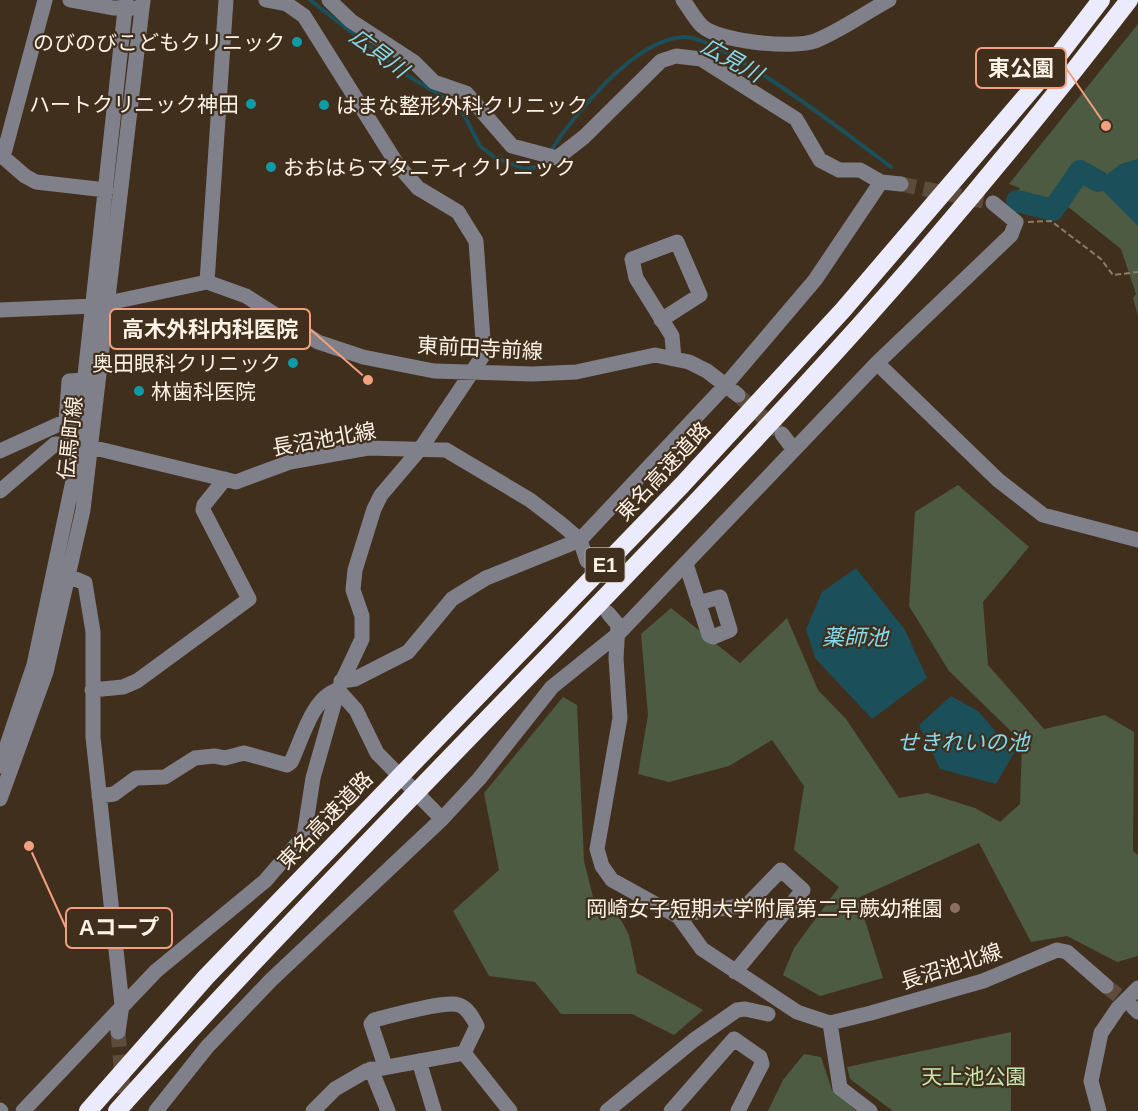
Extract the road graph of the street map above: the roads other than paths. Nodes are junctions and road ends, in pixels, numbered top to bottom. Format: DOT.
graph roads {
  1 [pos="45,0"];
  2 [pos="70,0"];
  3 [pos="226,0"];
  4 [pos="266,0"];
  5 [pos="329,0"];
  6 [pos="683,0"];
  7 [pos="889,0"];
  8 [pos="1101,0"];
  9 [pos="1129,0"];
  10 [pos="126,4"];
  11 [pos="143,4"];
  12 [pos="2,157"];
  13 [pos="881,182"];
  14 [pos="901,184"];
  15 [pos="106,190"];
  16 [pos="993,203"];
  17 [pos="207,282"];
  18 [pos="101,304"];
  19 [pos="0,310"];
  20 [pos="662,320"];
  21 [pos="674,359"];
  22 [pos="877,363"];
  23 [pos="473,372"];
  24 [pos="85,380"];
  25 [pos="724,387"];
  26 [pos="738,395"];
  27 [pos="782,434"];
  28 [pos="84,445"];
  29 [pos="421,448"];
  30 [pos="794,450"];
  31 [pos="0,451"];
  32 [pos="225,479"];
  33 [pos="0,491"];
  34 [pos="580,540"];
  35 [pos="1138,540"];
  36 [pos="587,561"];
  37 [pos="686,564"];
  38 [pos="62,573"];
  39 [pos="698,603"];
  40 [pos="608,614"];
  41 [pos="618,634"];
  42 [pos="340,686"];
  43 [pos="92,690"];
  44 [pos="0,766"];
  45 [pos="99,796"];
  46 [pos="0,799"];
  47 [pos="442,819"];
  48 [pos="679,917"];
  49 [pos="735,972"];
  50 [pos="1106,986"];
  51 [pos="1138,987"];
  52 [pos="122,1005"];
  53 [pos="768,1014"];
  54 [pos="830,1023"];
  55 [pos="118,1032"];
  56 [pos="464,1053"];
  57 [pos="419,1061"];
  58 [pos="378,1068"];
  59 [pos="615,1109"];
  60 [pos="23,1111"];
  61 [pos="87,1111"];
  62 [pos="117,1111"];
  63 [pos="156,1111"];
  64 [pos="313,1111"];
  65 [pos="388,1111"];
  66 [pos="434,1111"];
  67 [pos="510,1111"];
  68 [pos="671,1111"];
  69 [pos="738,1111"];
  70 [pos="870,1111"];
  71 [pos="1099,1111"];
  1 -- 12 [label="street"];
  2 -- 10 [label="street"];
  3 -- 17 [label="street"];
  4 -- 23 [label="street"];
  5 -- 13 [label="street"];
  6 -- 7 [label="street"];
  8 -- 61 [label="highway, 東名高速道路 / E1"];
  9 -- 62 [label="highway, 東名高速道路 / E1"];
  10 -- 11 [label="street"];
  10 -- 15 [label="street, 伝馬町線"];
  11 -- 18 [label="street, 伝馬町線"];
  12 -- 15 [label="street"];
  13 -- 14 [label="street"];
  13 -- 25 [label="street"];
  15 -- 18 [label="street, 伝馬町線"];
  16 -- 22 [label="street"];
  17 -- 18 [label="street"];
  17 -- 23 [label="street, 東前田寺前線"];
  18 -- 19 [label="street"];
  18 -- 24 [label="street, 伝馬町線"];
  18 -- 28 [label="street, 伝馬町線"];
  20 -- 20 [label="street"];
  20 -- 21 [label="street"];
  21 -- 23 [label="street, 東前田寺前線"];
  21 -- 25 [label="street, 東前田寺前線"];
  22 -- 30 [label="street"];
  22 -- 35 [label="street"];
  23 -- 29 [label="street"];
  24 -- 28 [label="street, 伝馬町線"];
  24 -- 31 [label="street"];
  25 -- 26 [label="street, 東前田寺前線"];
  25 -- 34 [label="street"];
  27 -- 30 [label="street"];
  28 -- 32 [label="street, 長沼池北線"];
  28 -- 33 [label="street"];
  28 -- 38 [label="street, 伝馬町線"];
  29 -- 32 [label="street, 長沼池北線"];
  29 -- 34 [label="street, 長沼池北線"];
  29 -- 42 [label="street"];
  30 -- 37 [label="street"];
  32 -- 43 [label="street"];
  34 -- 36 [label="street"];
  34 -- 42 [label="street"];
  37 -- 39 [label="street"];
  37 -- 41 [label="street"];
  38 -- 43 [label="street"];
  38 -- 44 [label="street, 伝馬町線"];
  38 -- 46 [label="street, 伝馬町線"];
  40 -- 41 [label="street"];
  41 -- 47 [label="street"];
  41 -- 48 [label="street"];
  42 -- 45 [label="street"];
  42 -- 47 [label="street"];
  42 -- 52 [label="street"];
  43 -- 45 [label="street"];
  45 -- 52 [label="street"];
  47 -- 63 [label="street"];
  48 -- 49 [label="street"];
  48 -- 49 [label="street"];
  49 -- 54 [label="street"];
  50 -- 54 [label="street, 長沼池北線"];
  51 -- 71 [label="street"];
  52 -- 55 [label="street"];
  52 -- 60 [label="street"];
  53 -- 59 [label="street"];
  54 -- 70 [label="street"];
  56 -- 57 [label="street"];
  56 -- 58 [label="street"];
  56 -- 67 [label="street"];
  57 -- 58 [label="street"];
  57 -- 66 [label="street"];
  58 -- 64 [label="street"];
  58 -- 65 [label="street"];
  68 -- 69 [label="street"];
}
